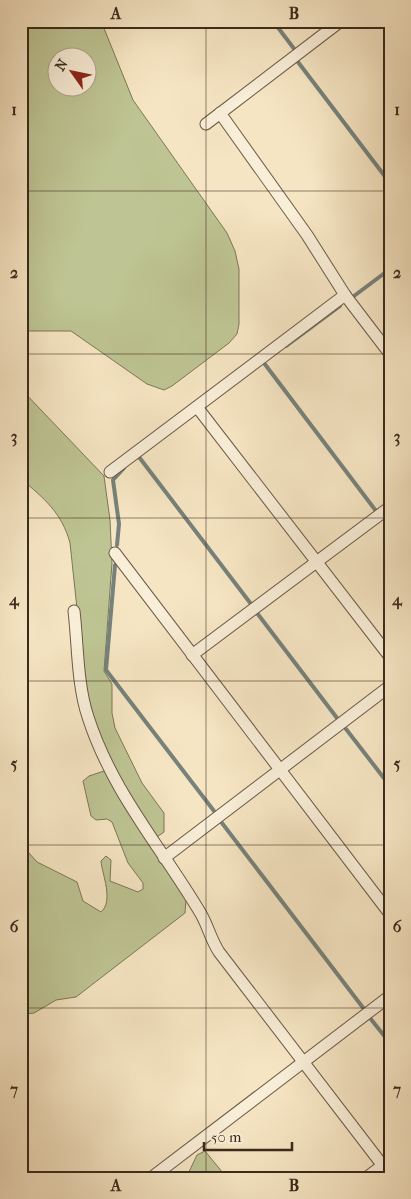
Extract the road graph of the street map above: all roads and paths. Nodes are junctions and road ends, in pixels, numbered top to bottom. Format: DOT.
graph roads {
  1 [pos="341,21"];
  2 [pos="220,113"];
  3 [pos="206,124"];
  4 [pos="345,295"];
  5 [pos="390,354"];
  6 [pos="197,407"];
  7 [pos="110,472"];
  8 [pos="390,507"];
  9 [pos="115,553"];
  10 [pos="317,562"];
  11 [pos="74,611"];
  12 [pos="192,655"];
  13 [pos="390,657"];
  14 [pos="390,686"];
  15 [pos="280,770"];
  16 [pos="164,858"];
  17 [pos="390,914"];
  18 [pos="390,996"];
  19 [pos="303,1062"];
  20 [pos="384,1162"];
  21 [pos="390,1176"];
  22 [pos="151,1178"];
  23 [pos="366,1178"];
  1 -- 2 [label="street"];
  2 -- 3 [label="street"];
  2 -- 4 [label="street"];
  4 -- 5 [label="street"];
  4 -- 6 [label="street"];
  6 -- 7 [label="street"];
  6 -- 10 [label="street"];
  8 -- 10 [label="street"];
  9 -- 12 [label="street"];
  10 -- 12 [label="street"];
  10 -- 13 [label="street"];
  11 -- 16 [label="street"];
  12 -- 15 [label="street"];
  14 -- 15 [label="street"];
  15 -- 16 [label="street"];
  15 -- 17 [label="street"];
  16 -- 19 [label="street"];
  18 -- 19 [label="street"];
  19 -- 20 [label="street"];
  19 -- 22 [label="street"];
  20 -- 21 [label="street"];
  20 -- 23 [label="street"];
}
